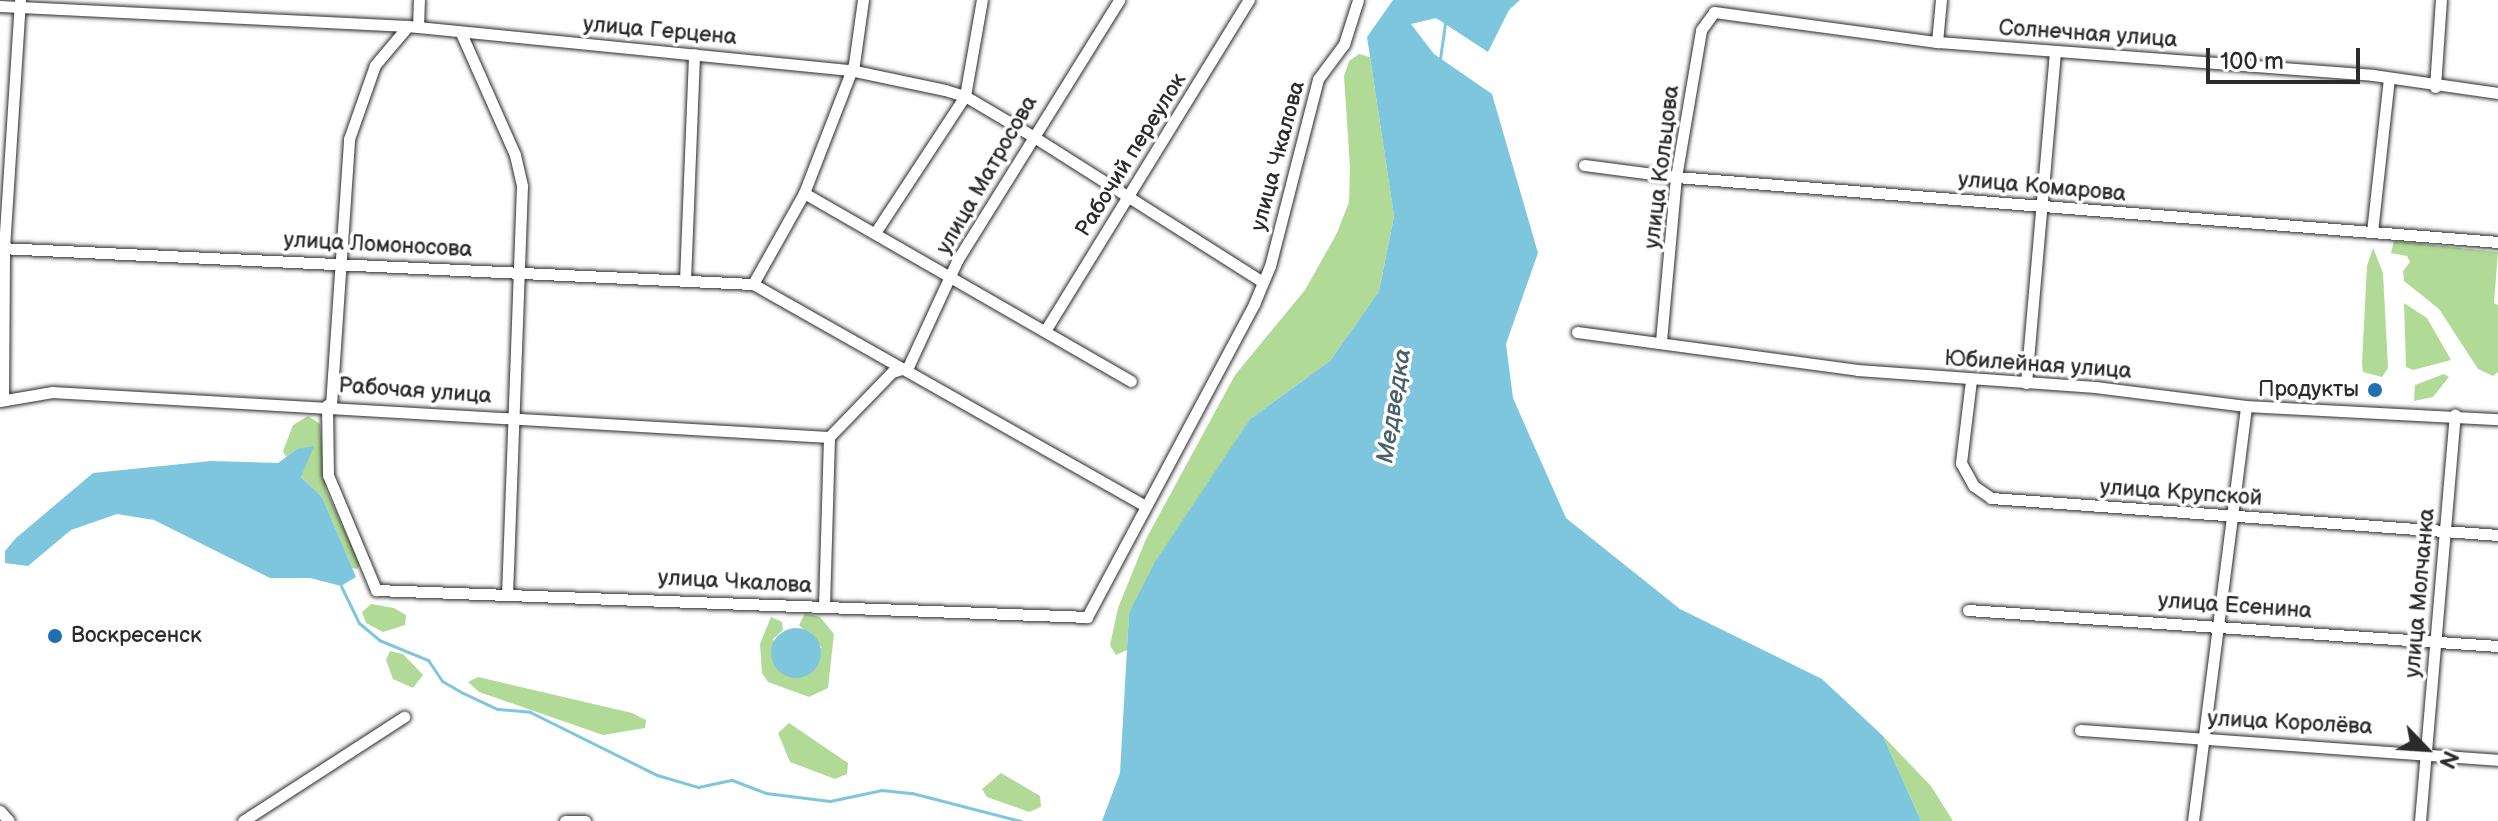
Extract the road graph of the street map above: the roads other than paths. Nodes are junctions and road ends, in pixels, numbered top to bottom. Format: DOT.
graph roads {
  1 [pos="419,0"];
  2 [pos="863,0"];
  3 [pos="982,0"];
  4 [pos="1119,0"];
  5 [pos="1249,0"];
  6 [pos="1358,0"];
  7 [pos="1941,0"];
  8 [pos="2441,0"];
  9 [pos="20,3"];
  10 [pos="0,6"];
  11 [pos="1723,11"];
  12 [pos="413,26"];
  13 [pos="461,33"];
  14 [pos="1937,42"];
  15 [pos="2055,51"];
  16 [pos="694,54"];
  17 [pos="850,70"];
  18 [pos="2389,78"];
  19 [pos="2435,87"];
  20 [pos="2498,93"];
  21 [pos="965,96"];
  22 [pos="1031,135"];
  23 [pos="1584,165"];
  24 [pos="1676,177"];
  25 [pos="804,193"];
  26 [pos="1129,197"];
  27 [pos="2042,207"];
  28 [pos="2372,232"];
  29 [pos="875,233"];
  30 [pos="2498,242"];
  31 [pos="2,248"];
  32 [pos="342,262"];
  33 [pos="521,273"];
  34 [pos="952,278"];
  35 [pos="685,280"];
  36 [pos="1261,281"];
  37 [pos="753,284"];
  38 [pos="1045,331"];
  39 [pos="1577,332"];
  40 [pos="1661,341"];
  41 [pos="900,369"];
  42 [pos="1971,380"];
  43 [pos="1131,381"];
  44 [pos="2026,383"];
  45 [pos="2,401"];
  46 [pos="329,405"];
  47 [pos="2246,406"];
  48 [pos="2455,415"];
  49 [pos="516,418"];
  50 [pos="2498,419"];
  51 [pos="829,437"];
  52 [pos="1146,506"];
  53 [pos="2232,518"];
  54 [pos="2445,531"];
  55 [pos="2498,535"];
  56 [pos="507,591"];
  57 [pos="824,606"];
  58 [pos="1968,610"];
  59 [pos="2219,625"];
  60 [pos="2436,639"];
  61 [pos="2498,646"];
  62 [pos="404,717"];
  63 [pos="2080,730"];
  64 [pos="2204,738"];
  65 [pos="2425,751"];
  66 [pos="2498,760"];
  67 [pos="0,811"];
  68 [pos="567,820"];
  69 [pos="9,821"];
  70 [pos="243,821"];
  71 [pos="585,821"];
  72 [pos="2193,821"];
  73 [pos="2420,821"];
  1 -- 12 [label="street"];
  2 -- 17 [label="street"];
  3 -- 21 [label="street"];
  4 -- 22 [label="street, улица Матросова"];
  5 -- 26 [label="street, Рабочий переулок"];
  6 -- 36 [label="street, улица Чкалова"];
  7 -- 14 [label="street"];
  8 -- 19 [label="street"];
  9 -- 10 [label="street, улица Герцена"];
  9 -- 12 [label="street, улица Герцена"];
  9 -- 31 [label="street"];
  11 -- 14 [label="street, Солнечная улица"];
  11 -- 24 [label="street, улица Кольцова"];
  12 -- 13 [label="street, улица Герцена"];
  12 -- 32 [label="street"];
  13 -- 16 [label="street, улица Герцена"];
  13 -- 33 [label="street"];
  14 -- 15 [label="street, Солнечная улица"];
  15 -- 18 [label="street, Солнечная улица"];
  15 -- 27 [label="street"];
  16 -- 17 [label="street, улица Герцена"];
  16 -- 35 [label="street"];
  17 -- 21 [label="street, улица Герцена"];
  17 -- 25 [label="street"];
  18 -- 19 [label="street, Солнечная улица"];
  18 -- 28 [label="street"];
  19 -- 20 [label="street, Солнечная улица"];
  21 -- 22 [label="street, улица Герцена"];
  21 -- 29 [label="street"];
  22 -- 26 [label="street, улица Герцена"];
  22 -- 34 [label="street, улица Матросова"];
  23 -- 24 [label="street, улица Комарова"];
  24 -- 27 [label="street, улица Комарова"];
  24 -- 40 [label="street, улица Кольцова"];
  25 -- 29 [label="street"];
  25 -- 37 [label="street"];
  26 -- 36 [label="street, улица Герцена"];
  26 -- 38 [label="street, Рабочий переулок"];
  27 -- 28 [label="street, улица Комарова"];
  27 -- 44 [label="street"];
  28 -- 30 [label="street, улица Комарова"];
  29 -- 34 [label="street"];
  31 -- 32 [label="street, улица Ломоносова"];
  31 -- 45 [label="street"];
  32 -- 33 [label="street, улица Ломоносова"];
  32 -- 46 [label="street"];
  33 -- 35 [label="street, улица Ломоносова"];
  33 -- 49 [label="street"];
  34 -- 38 [label="street"];
  34 -- 41 [label="street, улица Матросова"];
  35 -- 37 [label="street, улица Ломоносова"];
  36 -- 52 [label="street, улица Чкалова"];
  37 -- 41 [label="street"];
  38 -- 43 [label="street"];
  39 -- 40 [label="street, Юбилейная улица"];
  40 -- 42 [label="street, Юбилейная улица"];
  41 -- 51 [label="street, улица Матросова"];
  41 -- 52 [label="street"];
  42 -- 44 [label="street, Юбилейная улица"];
  42 -- 53 [label="street, улица Крупской"];
  44 -- 47 [label="street, Юбилейная улица"];
  45 -- 46 [label="street, Рабочая улица"];
  46 -- 49 [label="street, Рабочая улица"];
  46 -- 56 [label="street, улица Чкалова"];
  47 -- 48 [label="street, Юбилейная улица"];
  47 -- 53 [label="street"];
  48 -- 50 [label="street, Юбилейная улица"];
  48 -- 54 [label="street, улица Молчанка"];
  49 -- 51 [label="street, Рабочая улица"];
  49 -- 56 [label="street"];
  51 -- 57 [label="street"];
  52 -- 57 [label="street, улица Чкалова"];
  53 -- 54 [label="street, улица Крупской"];
  53 -- 59 [label="street"];
  54 -- 55 [label="street, улица Крупской"];
  54 -- 60 [label="street, улица Молчанка"];
  56 -- 57 [label="street, улица Чкалова"];
  58 -- 59 [label="street, улица Есенина"];
  59 -- 60 [label="street, улица Есенина"];
  59 -- 64 [label="street"];
  60 -- 61 [label="street, улица Есенина"];
  60 -- 65 [label="street, улица Молчанка"];
  62 -- 70 [label="street"];
  63 -- 64 [label="street, улица Королёва"];
  64 -- 65 [label="street, улица Королёва"];
  64 -- 72 [label="street"];
  65 -- 66 [label="street, улица Королёва"];
  65 -- 73 [label="street, улица Молчанка"];
  67 -- 69 [label="street"];
  68 -- 71 [label="street"];
}
